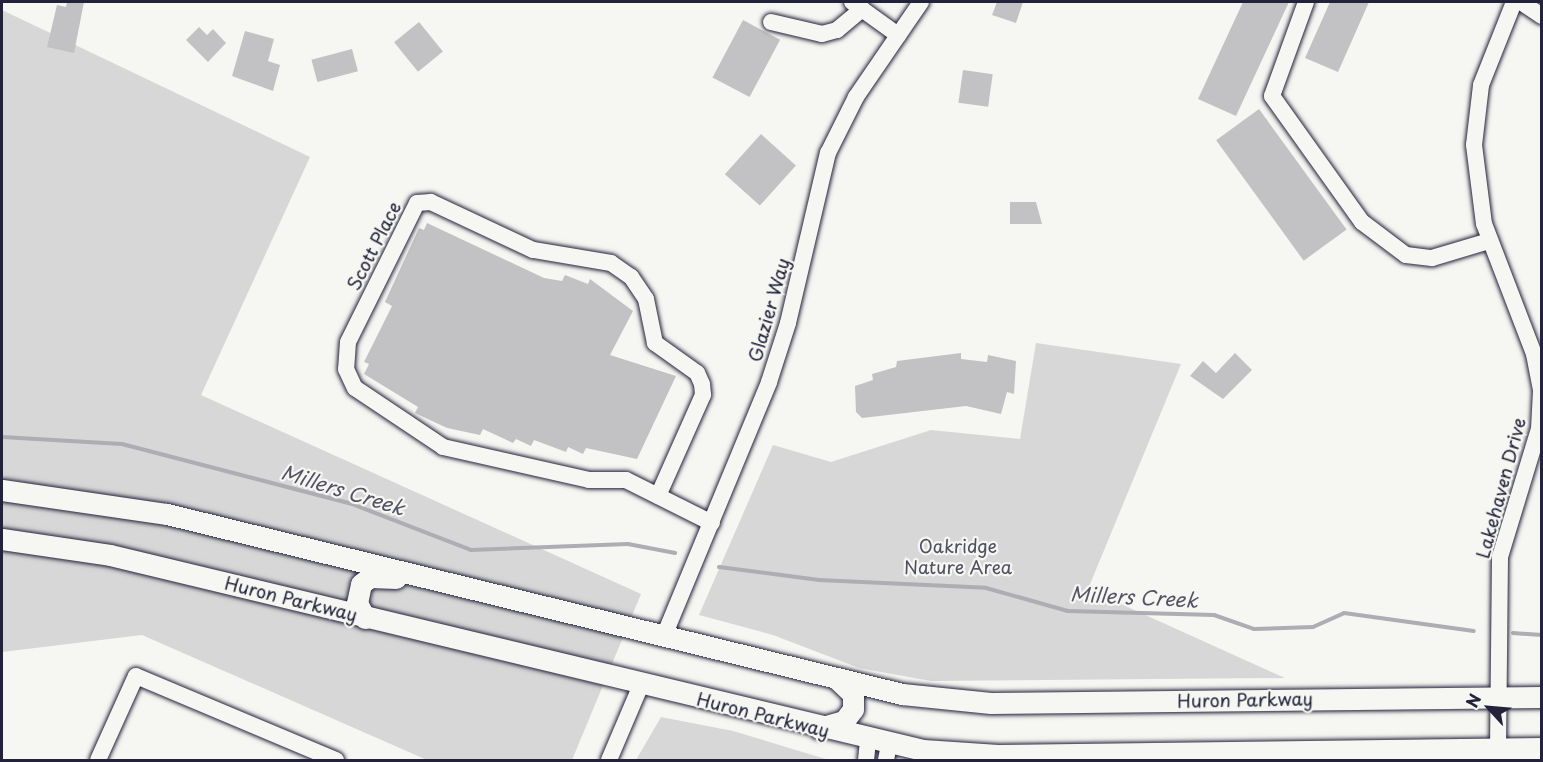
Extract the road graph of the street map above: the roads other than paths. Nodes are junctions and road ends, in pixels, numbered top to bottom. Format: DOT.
graph roads {
  1 [pos="921,2"];
  2 [pos="1306,2"];
  3 [pos="1514,2"];
  4 [pos="1521,2"];
  5 [pos="857,5"];
  6 [pos="1542,16"];
  7 [pos="771,22"];
  8 [pos="898,35"];
  9 [pos="1489,240"];
  10 [pos="2,490"];
  11 [pos="658,496"];
  12 [pos="712,523"];
  13 [pos="2,539"];
  14 [pos="435,580"];
  15 [pos="365,618"];
  16 [pos="664,636"];
  17 [pos="838,680"];
  18 [pos="641,685"];
  19 [pos="1497,697"];
  20 [pos="1542,697"];
  21 [pos="818,729"];
  22 [pos="1542,748"];
  23 [pos="1498,749"];
  24 [pos="866,751"];
  25 [pos="888,753"];
  26 [pos="98,760"];
  27 [pos="336,760"];
  28 [pos="609,760"];
  1 -- 8 [label="street, Glazier Way"];
  2 -- 9 [label="street"];
  3 -- 9 [label="street, Lakehaven Drive"];
  4 -- 6 [label="street"];
  5 -- 7 [label="street"];
  5 -- 8 [label="street"];
  8 -- 12 [label="street, Glazier Way"];
  9 -- 19 [label="street, Lakehaven Drive"];
  10 -- 14 [label="main road, Huron Parkway"];
  11 -- 11 [label="street, Scott Place"];
  11 -- 12 [label="street, Scott Place"];
  12 -- 16 [label="street, Glazier Way"];
  13 -- 15 [label="main road, Huron Parkway"];
  14 -- 15 [label="main road"];
  14 -- 16 [label="main road, Huron Parkway"];
  15 -- 18 [label="main road, Huron Parkway"];
  16 -- 17 [label="main road, Huron Parkway"];
  17 -- 19 [label="main road, Huron Parkway"];
  17 -- 21 [label="main road"];
  18 -- 21 [label="main road, Huron Parkway"];
  18 -- 28 [label="street"];
  19 -- 20 [label="main road, Huron Parkway"];
  19 -- 23 [label="street, Lakehaven Drive"];
  21 -- 24 [label="main road, Huron Parkway"];
  22 -- 23 [label="main road, Huron Parkway"];
  23 -- 25 [label="main road, Huron Parkway"];
  24 -- 25 [label="main road, Huron Parkway"];
  26 -- 27 [label="street"];
}
